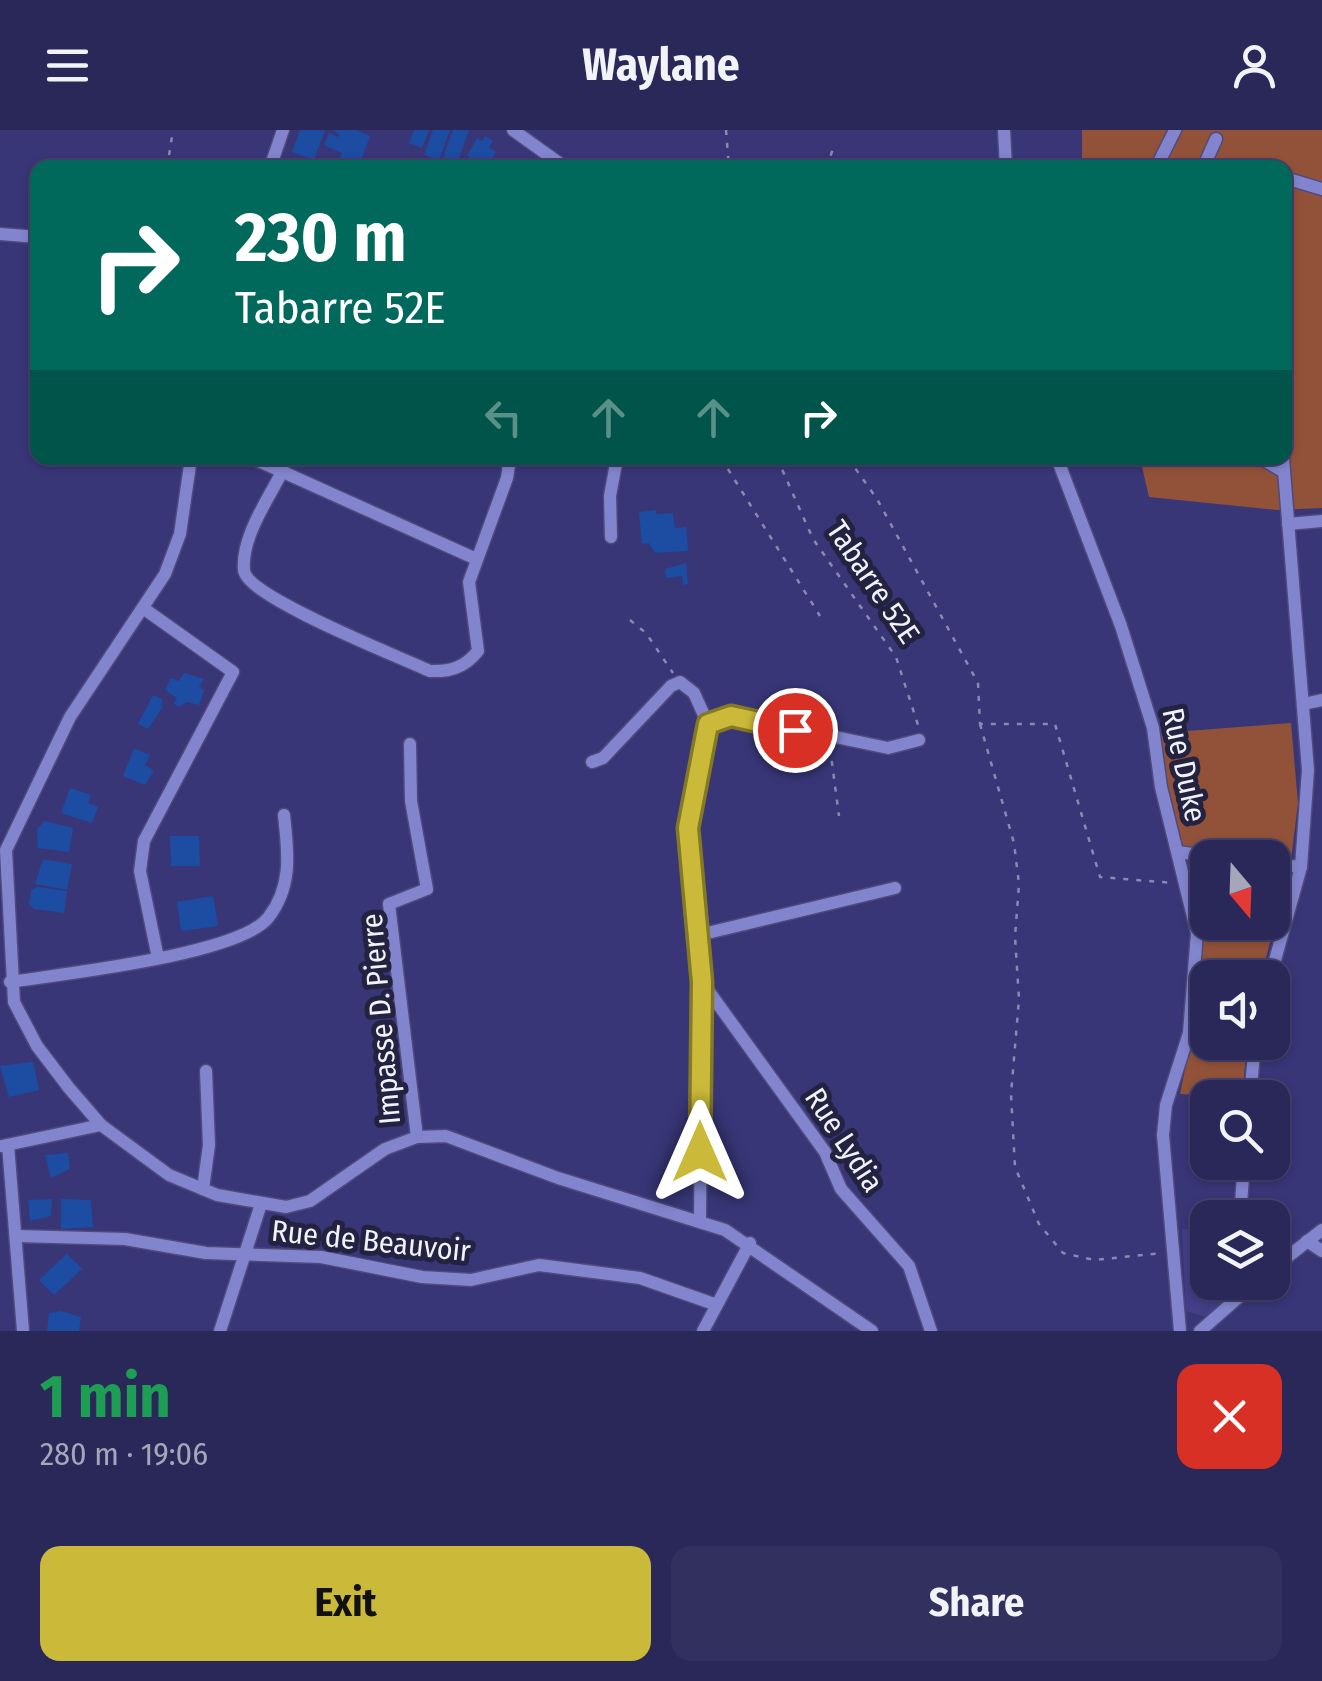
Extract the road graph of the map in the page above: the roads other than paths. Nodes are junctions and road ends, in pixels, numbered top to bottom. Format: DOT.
graph roads {
  1 [pos="283,130"];
  2 [pos="513,130"];
  3 [pos="1004,130"];
  4 [pos="1175,130"];
  5 [pos="1216,139"];
  6 [pos="273,160"];
  7 [pos="555,160"];
  8 [pos="1006,160"];
  9 [pos="1160,160"];
  10 [pos="1206,160"];
  11 [pos="1292,180"];
  12 [pos="1322,189"];
  13 [pos="0,234"];
  14 [pos="30,236"];
  15 [pos="190,465"];
  16 [pos="270,465"];
  17 [pos="509,465"];
  18 [pos="616,465"];
  19 [pos="1060,465"];
  20 [pos="1272,465"];
  21 [pos="1284,465"];
  22 [pos="283,470"];
  23 [pos="1284,472"];
  24 [pos="1322,522"];
  25 [pos="1288,524"];
  26 [pos="610,536"];
  27 [pos="474,558"];
  28 [pos="143,608"];
  29 [pos="1322,700"];
  30 [pos="1303,704"];
  31 [pos="708,724"];
  32 [pos="918,740"];
  33 [pos="410,744"];
  34 [pos="592,762"];
  35 [pos="284,815"];
  36 [pos="3,851"];
  37 [pos="1178,852"];
  38 [pos="1190,854"];
  39 [pos="1290,866"];
  40 [pos="1301,867"];
  41 [pos="894,888"];
  42 [pos="699,935"];
  43 [pos="158,958"];
  44 [pos="1275,960"];
  45 [pos="10,982"];
  46 [pos="702,982"];
  47 [pos="7,1004"];
  48 [pos="206,1071"];
  49 [pos="101,1125"];
  50 [pos="417,1136"];
  51 [pos="4,1146"];
  52 [pos="203,1189"];
  53 [pos="261,1204"];
  54 [pos="700,1219"];
  55 [pos="1322,1230"];
  56 [pos="18,1236"];
  57 [pos="1308,1240"];
  58 [pos="750,1242"];
  59 [pos="1322,1252"];
  60 [pos="245,1254"];
  61 [pos="1290,1254"];
  62 [pos="1234,1300"];
  63 [pos="714,1304"];
  64 [pos="23,1331"];
  65 [pos="220,1331"];
  66 [pos="703,1331"];
  67 [pos="872,1331"];
  68 [pos="932,1331"];
  69 [pos="1180,1331"];
  70 [pos="1200,1331"];
  1 -- 6 [label="street"];
  2 -- 7 [label="street"];
  3 -- 8 [label="street"];
  4 -- 9 [label="street"];
  5 -- 10 [label="street"];
  11 -- 12 [label="street"];
  13 -- 14 [label="street"];
  15 -- 28 [label="street"];
  16 -- 22 [label="street"];
  17 -- 27 [label="street"];
  18 -- 26 [label="street"];
  19 -- 37 [label="street, Rue Duke"];
  20 -- 23 [label="street"];
  21 -- 23 [label="street"];
  22 -- 27 [label="street"];
  22 -- 27 [label="street"];
  23 -- 25 [label="street"];
  24 -- 25 [label="street"];
  25 -- 30 [label="street"];
  28 -- 36 [label="street"];
  28 -- 43 [label="street"];
  29 -- 30 [label="street"];
  30 -- 40 [label="street"];
  31 -- 32 [label="street"];
  31 -- 34 [label="street"];
  31 -- 42 [label="street"];
  33 -- 50 [label="street, Impasse D. Pierre"];
  35 -- 43 [label="street"];
  36 -- 45 [label="street"];
  37 -- 38 [label="street"];
  37 -- 69 [label="street, Rue Duke"];
  39 -- 40 [label="street"];
  40 -- 44 [label="street"];
  41 -- 42 [label="street"];
  42 -- 46 [label="street"];
  43 -- 45 [label="street"];
  45 -- 47 [label="street"];
  46 -- 54 [label="street"];
  46 -- 68 [label="street, Rue Lydia"];
  47 -- 49 [label="street"];
  48 -- 52 [label="street"];
  49 -- 51 [label="street"];
  49 -- 52 [label="street"];
  50 -- 53 [label="street"];
  50 -- 54 [label="street"];
  51 -- 56 [label="street"];
  52 -- 53 [label="street"];
  53 -- 60 [label="street"];
  54 -- 58 [label="street"];
  55 -- 57 [label="street"];
  56 -- 60 [label="street, Rue de Beauvoir"];
  56 -- 64 [label="street"];
  57 -- 59 [label="street"];
  57 -- 61 [label="street"];
  58 -- 63 [label="street"];
  58 -- 67 [label="street"];
  60 -- 63 [label="street, Rue de Beauvoir"];
  60 -- 65 [label="street"];
  62 -- 70 [label="street"];
  63 -- 66 [label="street"];
}
